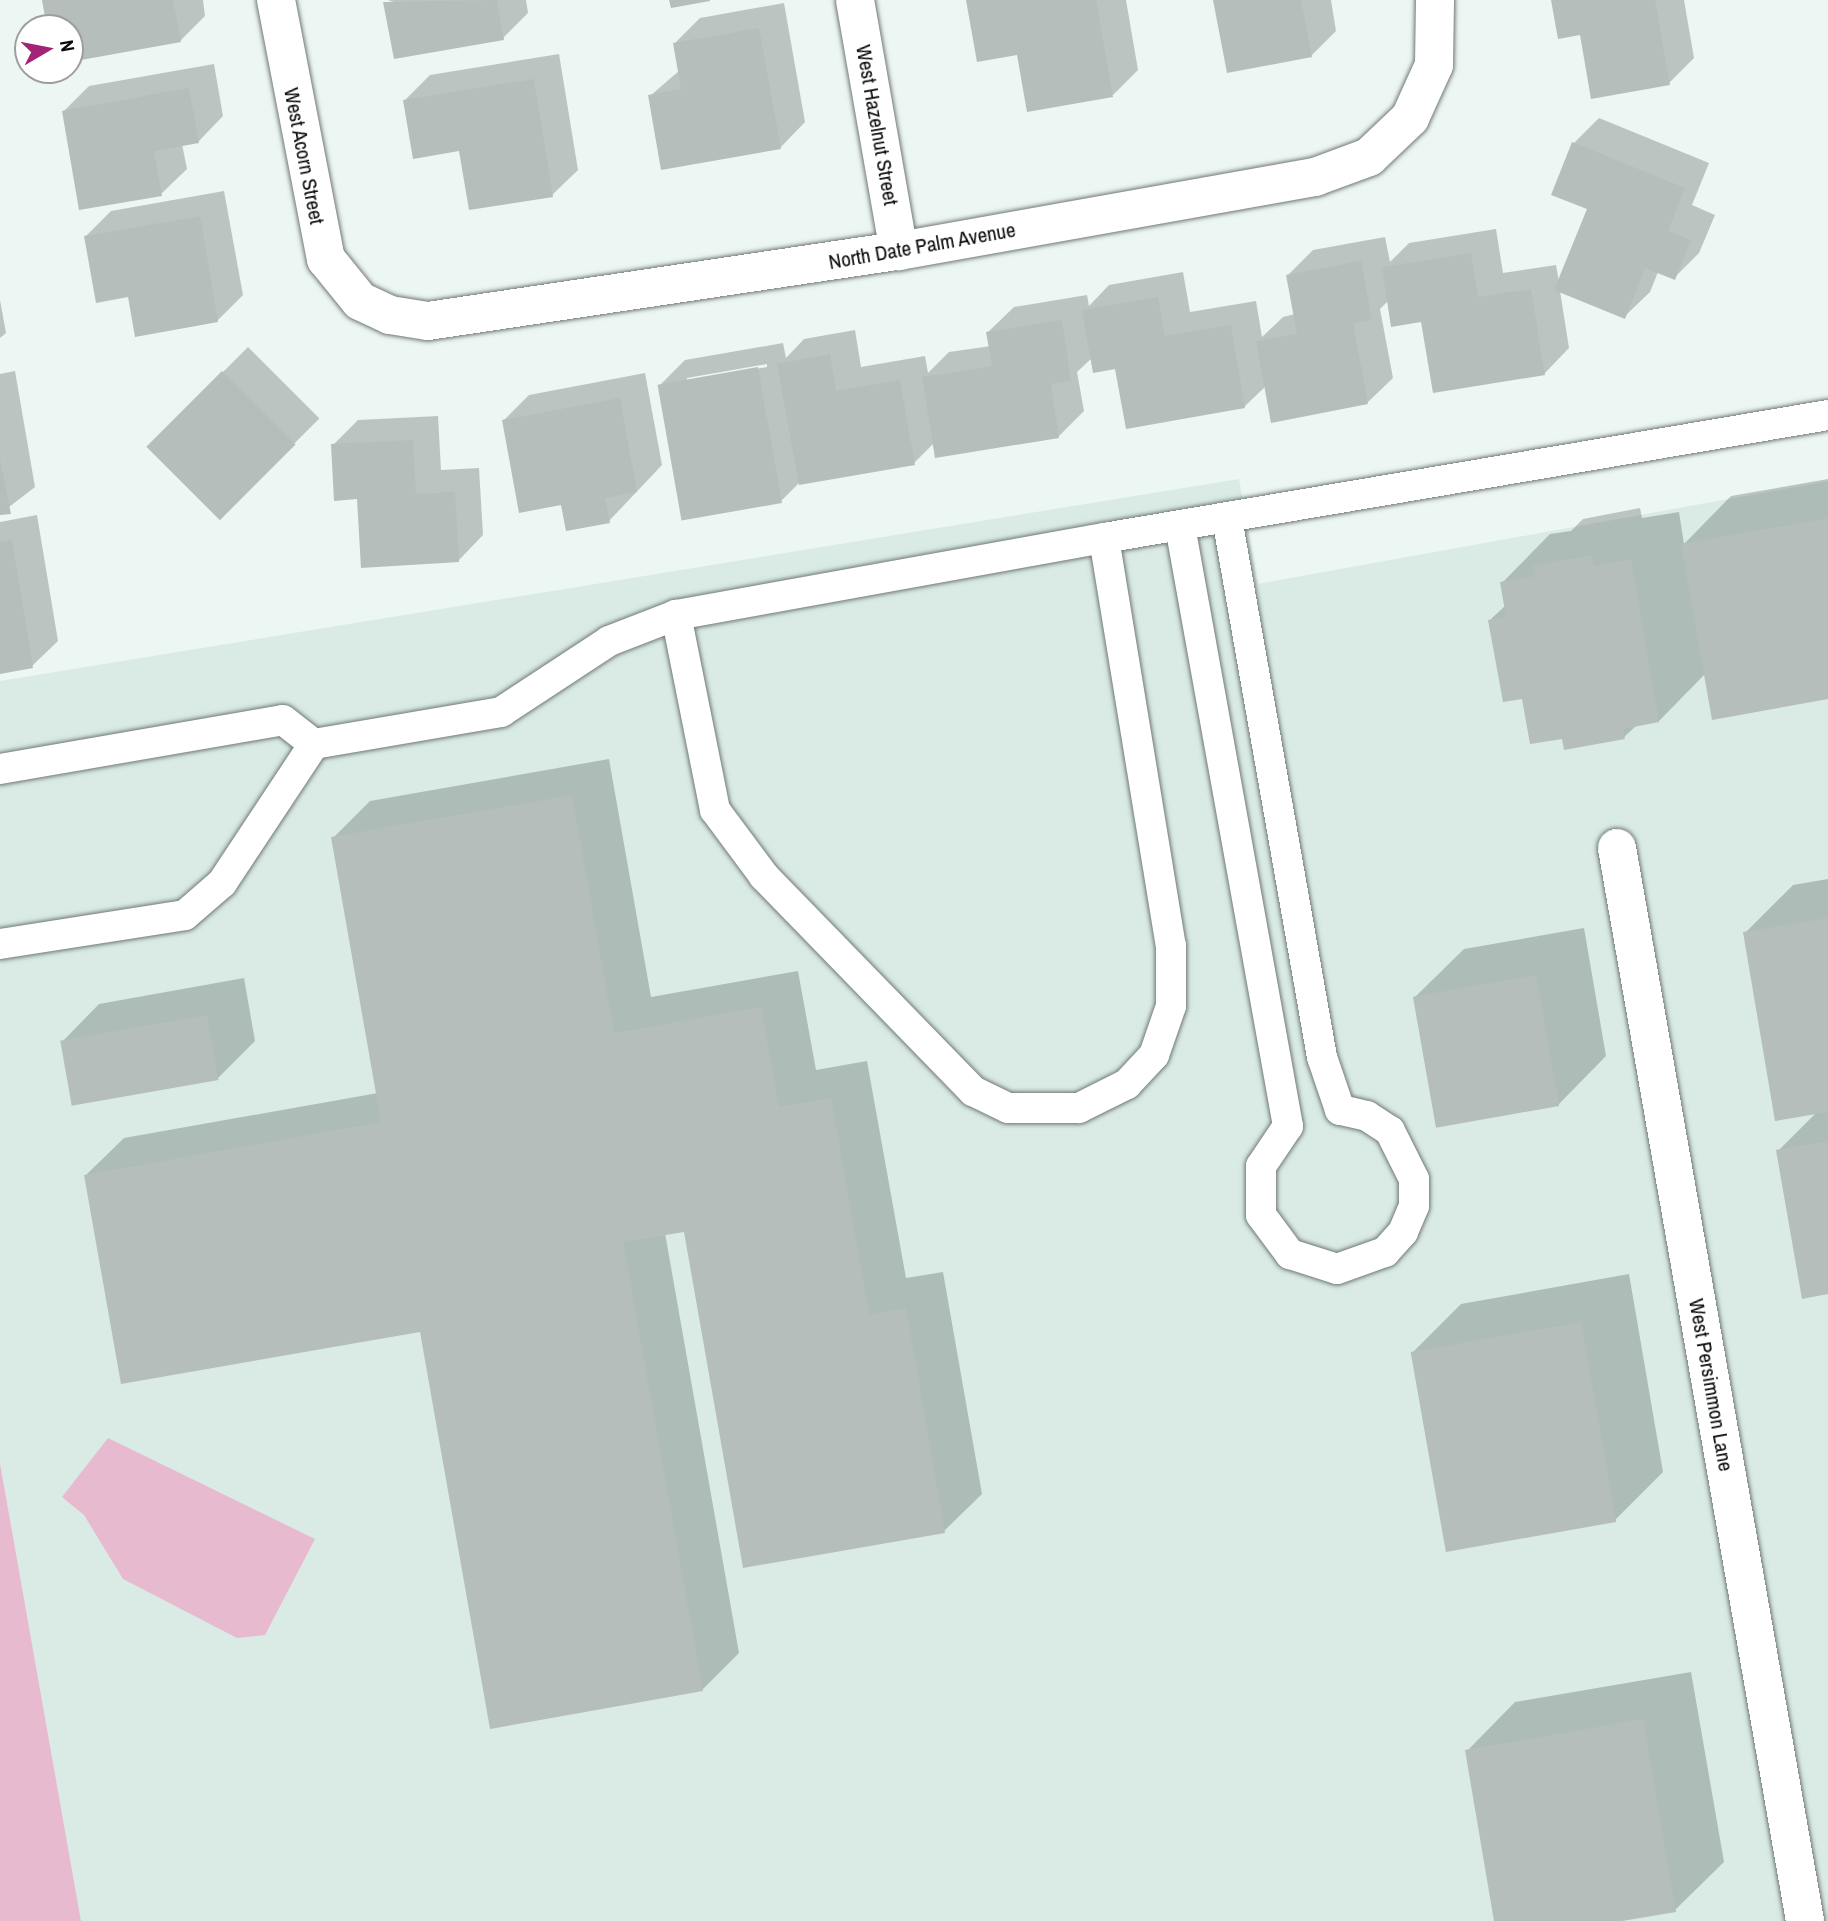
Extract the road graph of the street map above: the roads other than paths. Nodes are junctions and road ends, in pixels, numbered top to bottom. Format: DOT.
graph roads {
  1 [pos="276,0"];
  2 [pos="855,0"];
  3 [pos="1435,0"];
  4 [pos="900,251"];
  5 [pos="360,301"];
  6 [pos="1828,415"];
  7 [pos="1227,518"];
  8 [pos="1180,526"];
  9 [pos="1104,538"];
  10 [pos="676,615"];
  11 [pos="314,744"];
  12 [pos="0,769"];
  13 [pos="1617,848"];
  14 [pos="0,944"];
  15 [pos="1805,1921"];
  1 -- 5 [label="street, West Acorn Street"];
  2 -- 4 [label="street, West Hazelnut Street"];
  3 -- 4 [label="street, North Date Palm Avenue"];
  4 -- 5 [label="street, North Date Palm Avenue"];
  6 -- 7 [label="lane"];
  7 -- 8 [label="lane"];
  7 -- 8 [label="lane"];
  8 -- 9 [label="lane"];
  9 -- 10 [label="lane"];
  9 -- 10 [label="lane"];
  10 -- 11 [label="lane"];
  11 -- 12 [label="lane"];
  11 -- 14 [label="lane"];
  13 -- 15 [label="street, West Persimmon Lane"];
}
